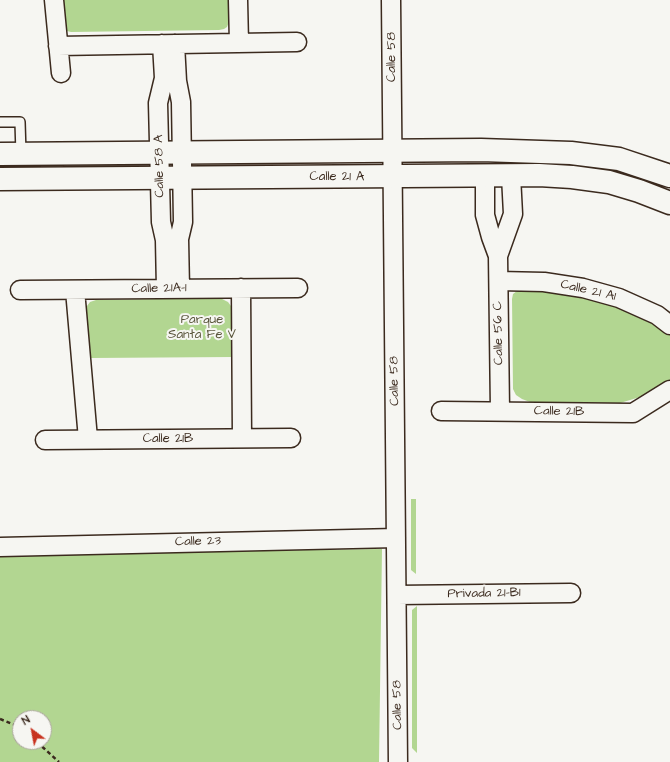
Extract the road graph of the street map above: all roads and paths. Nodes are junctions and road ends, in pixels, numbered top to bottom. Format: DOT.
graph roads {
  1 [pos="54,0"];
  2 [pos="238,0"];
  3 [pos="391,0"];
  4 [pos="297,42"];
  5 [pos="239,43"];
  6 [pos="169,44"];
  7 [pos="58,46"];
  8 [pos="61,73"];
  9 [pos="0,122"];
  10 [pos="392,151"];
  11 [pos="159,153"];
  12 [pos="182,153"];
  13 [pos="10,154"];
  14 [pos="393,176"];
  15 [pos="484,176"];
  16 [pos="511,176"];
  17 [pos="670,176"];
  18 [pos="160,178"];
  19 [pos="182,178"];
  20 [pos="0,179"];
  21 [pos="670,203"];
  22 [pos="498,256"];
  23 [pos="498,281"];
  24 [pos="240,288"];
  25 [pos="298,288"];
  26 [pos="173,289"];
  27 [pos="20,290"];
  28 [pos="75,290"];
  29 [pos="670,325"];
  30 [pos="670,390"];
  31 [pos="441,410"];
  32 [pos="500,411"];
  33 [pos="242,438"];
  34 [pos="291,438"];
  35 [pos="88,439"];
  36 [pos="44,440"];
  37 [pos="396,538"];
  38 [pos="0,547"];
  39 [pos="571,593"];
  40 [pos="396,595"];
  41 [pos="0,719"];
  42 [pos="12,724"];
  43 [pos="46,750"];
  44 [pos="59,762"];
  45 [pos="398,762"];
  1 -- 7 [label="street"];
  2 -- 5 [label="street"];
  3 -- 10 [label="street, Calle 58"];
  4 -- 5 [label="street"];
  5 -- 6 [label="street"];
  6 -- 7 [label="street"];
  6 -- 11 [label="street, Calle 58 A"];
  6 -- 12 [label="street, Calle 58 A"];
  7 -- 8 [label="street"];
  9 -- 13 [label="lane"];
  10 -- 12 [label="main road, Calle 21 A"];
  10 -- 14 [label="street, Calle 58"];
  10 -- 17 [label="main road, Calle 21 A"];
  11 -- 12 [label="main road, Calle 21 A"];
  11 -- 13 [label="main road, Calle 21 A"];
  11 -- 18 [label="street, Calle 58 A"];
  12 -- 19 [label="street, Calle 58 A"];
  14 -- 15 [label="main road, Calle 21 A"];
  14 -- 19 [label="main road, Calle 21 A"];
  14 -- 37 [label="street, Calle 58"];
  15 -- 16 [label="main road, Calle 21 A"];
  15 -- 22 [label="street, Calle 56 C"];
  16 -- 21 [label="main road, Calle 21 A"];
  16 -- 22 [label="street, Calle 56 C"];
  18 -- 19 [label="main road, Calle 21 A"];
  18 -- 20 [label="main road, Calle 21 A"];
  18 -- 26 [label="street, Calle 58 A"];
  19 -- 26 [label="street, Calle 58 A"];
  22 -- 23 [label="street, Calle 56 C"];
  23 -- 29 [label="street, Calle 21 A1"];
  23 -- 32 [label="street, Calle 56 C"];
  24 -- 25 [label="street, Calle 21A-1"];
  24 -- 26 [label="street, Calle 21A-1"];
  24 -- 33 [label="street"];
  26 -- 28 [label="street, Calle 21A-1"];
  27 -- 28 [label="street, Calle 21A-1"];
  28 -- 35 [label="street"];
  30 -- 32 [label="street, Calle 21B"];
  31 -- 32 [label="street, Calle 21B"];
  33 -- 34 [label="street, Calle 21B"];
  33 -- 35 [label="street, Calle 21B"];
  35 -- 36 [label="street, Calle 21B"];
  37 -- 38 [label="street, Calle 23"];
  37 -- 40 [label="street, Calle 58"];
  39 -- 40 [label="street, Privada 21-B1"];
  40 -- 45 [label="street, Calle 58"];
  41 -- 42 [label="path"];
  43 -- 44 [label="path"];
}
